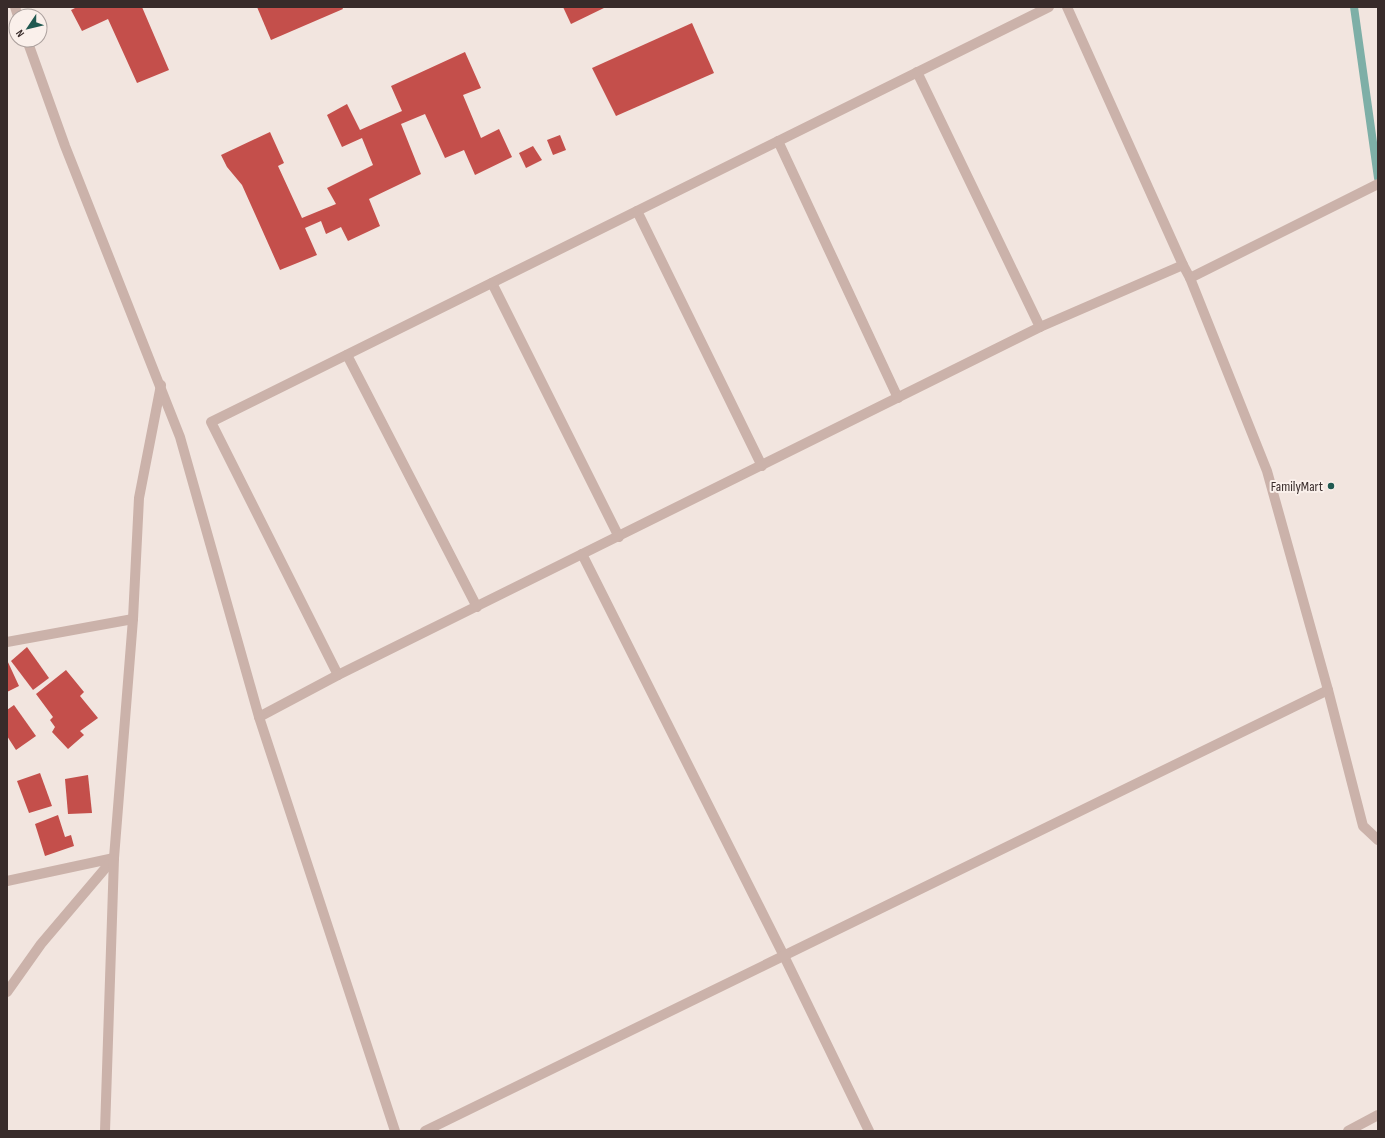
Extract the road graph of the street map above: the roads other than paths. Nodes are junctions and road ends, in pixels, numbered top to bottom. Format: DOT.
graph roads {
  1 [pos="1049,7"];
  2 [pos="1067,7"];
  3 [pos="30,48"];
  4 [pos="917,72"];
  5 [pos="778,141"];
  6 [pos="1378,184"];
  7 [pos="637,211"];
  8 [pos="1183,265"];
  9 [pos="1190,278"];
  10 [pos="492,283"];
  11 [pos="1040,327"];
  12 [pos="347,354"];
  13 [pos="161,385"];
  14 [pos="898,398"];
  15 [pos="762,466"];
  16 [pos="619,537"];
  17 [pos="582,554"];
  18 [pos="477,607"];
  19 [pos="133,619"];
  20 [pos="7,642"];
  21 [pos="338,675"];
  22 [pos="1328,690"];
  23 [pos="259,717"];
  24 [pos="1378,840"];
  25 [pos="114,858"];
  26 [pos="7,881"];
  27 [pos="784,956"];
  28 [pos="7,992"];
  29 [pos="1378,1115"];
  30 [pos="105,1131"];
  31 [pos="395,1131"];
  32 [pos="425,1131"];
  33 [pos="869,1131"];
  34 [pos="1348,1131"];
  1 -- 4 [label="street"];
  2 -- 8 [label="street"];
  3 -- 13 [label="street"];
  4 -- 5 [label="street"];
  4 -- 11 [label="street"];
  5 -- 7 [label="street"];
  5 -- 14 [label="street"];
  6 -- 9 [label="street"];
  7 -- 10 [label="street"];
  7 -- 15 [label="street"];
  8 -- 9 [label="street"];
  8 -- 11 [label="street"];
  9 -- 22 [label="street"];
  10 -- 12 [label="street"];
  10 -- 16 [label="street"];
  11 -- 14 [label="street"];
  12 -- 18 [label="street"];
  12 -- 21 [label="street"];
  13 -- 19 [label="street"];
  13 -- 23 [label="street"];
  14 -- 15 [label="street"];
  15 -- 16 [label="street"];
  16 -- 17 [label="street"];
  17 -- 18 [label="street"];
  17 -- 27 [label="street"];
  18 -- 21 [label="street"];
  19 -- 20 [label="street"];
  19 -- 25 [label="street"];
  21 -- 23 [label="street"];
  22 -- 24 [label="street"];
  22 -- 27 [label="street"];
  23 -- 31 [label="street"];
  25 -- 26 [label="street"];
  25 -- 28 [label="street"];
  25 -- 30 [label="street"];
  27 -- 32 [label="street"];
  27 -- 33 [label="street"];
  29 -- 34 [label="street"];
}
